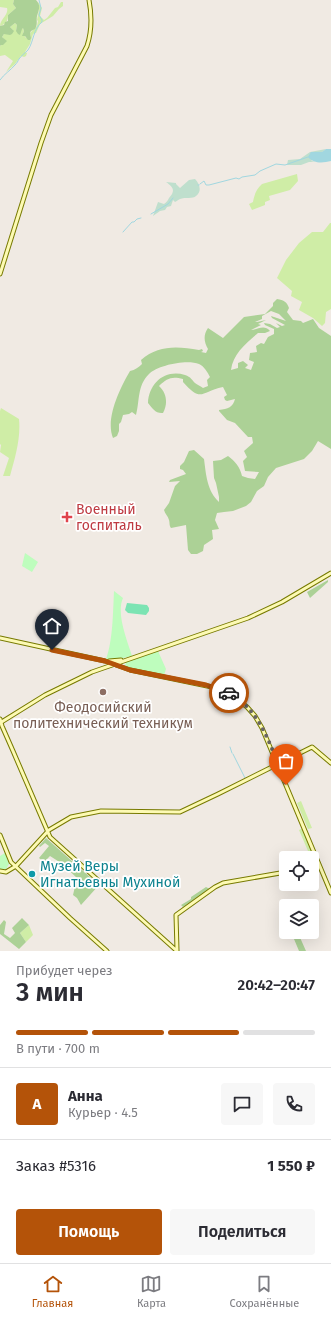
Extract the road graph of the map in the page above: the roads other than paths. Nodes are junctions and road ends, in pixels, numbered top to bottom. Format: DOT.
graph roads {
  1 [pos="88,0"];
  2 [pos="0,274"];
  3 [pos="331,573"];
  4 [pos="0,638"];
  5 [pos="126,660"];
  6 [pos="105,661"];
  7 [pos="114,664"];
  8 [pos="107,668"];
  9 [pos="128,669"];
  10 [pos="0,722"];
  11 [pos="331,763"];
  12 [pos="277,764"];
  13 [pos="47,832"];
  14 [pos="0,835"];
  15 [pos="313,851"];
  16 [pos="319,865"];
  17 [pos="16,866"];
  18 [pos="0,871"];
  19 [pos="279,873"];
  20 [pos="331,893"];
  21 [pos="107,951"];
  22 [pos="177,951"];
  1 -- 2 [label="main road"];
  3 -- 5 [label="main road"];
  4 -- 6 [label="main road"];
  5 -- 6 [label="main road"];
  5 -- 7 [label="main road"];
  5 -- 9 [label="main road"];
  6 -- 7 [label="main road"];
  6 -- 8 [label="main road"];
  7 -- 8 [label="main road"];
  7 -- 9 [label="main road"];
  8 -- 9 [label="main road"];
  8 -- 10 [label="main road"];
  9 -- 12 [label="main road"];
  10 -- 13 [label="main road"];
  11 -- 12 [label="main road"];
  12 -- 13 [label="main road"];
  12 -- 15 [label="main road"];
  13 -- 17 [label="main road"];
  13 -- 22 [label="main road"];
  14 -- 17 [label="main road"];
  16 -- 20 [label="main road"];
  17 -- 18 [label="main road"];
  17 -- 21 [label="main road"];
  19 -- 22 [label="main road"];
}
